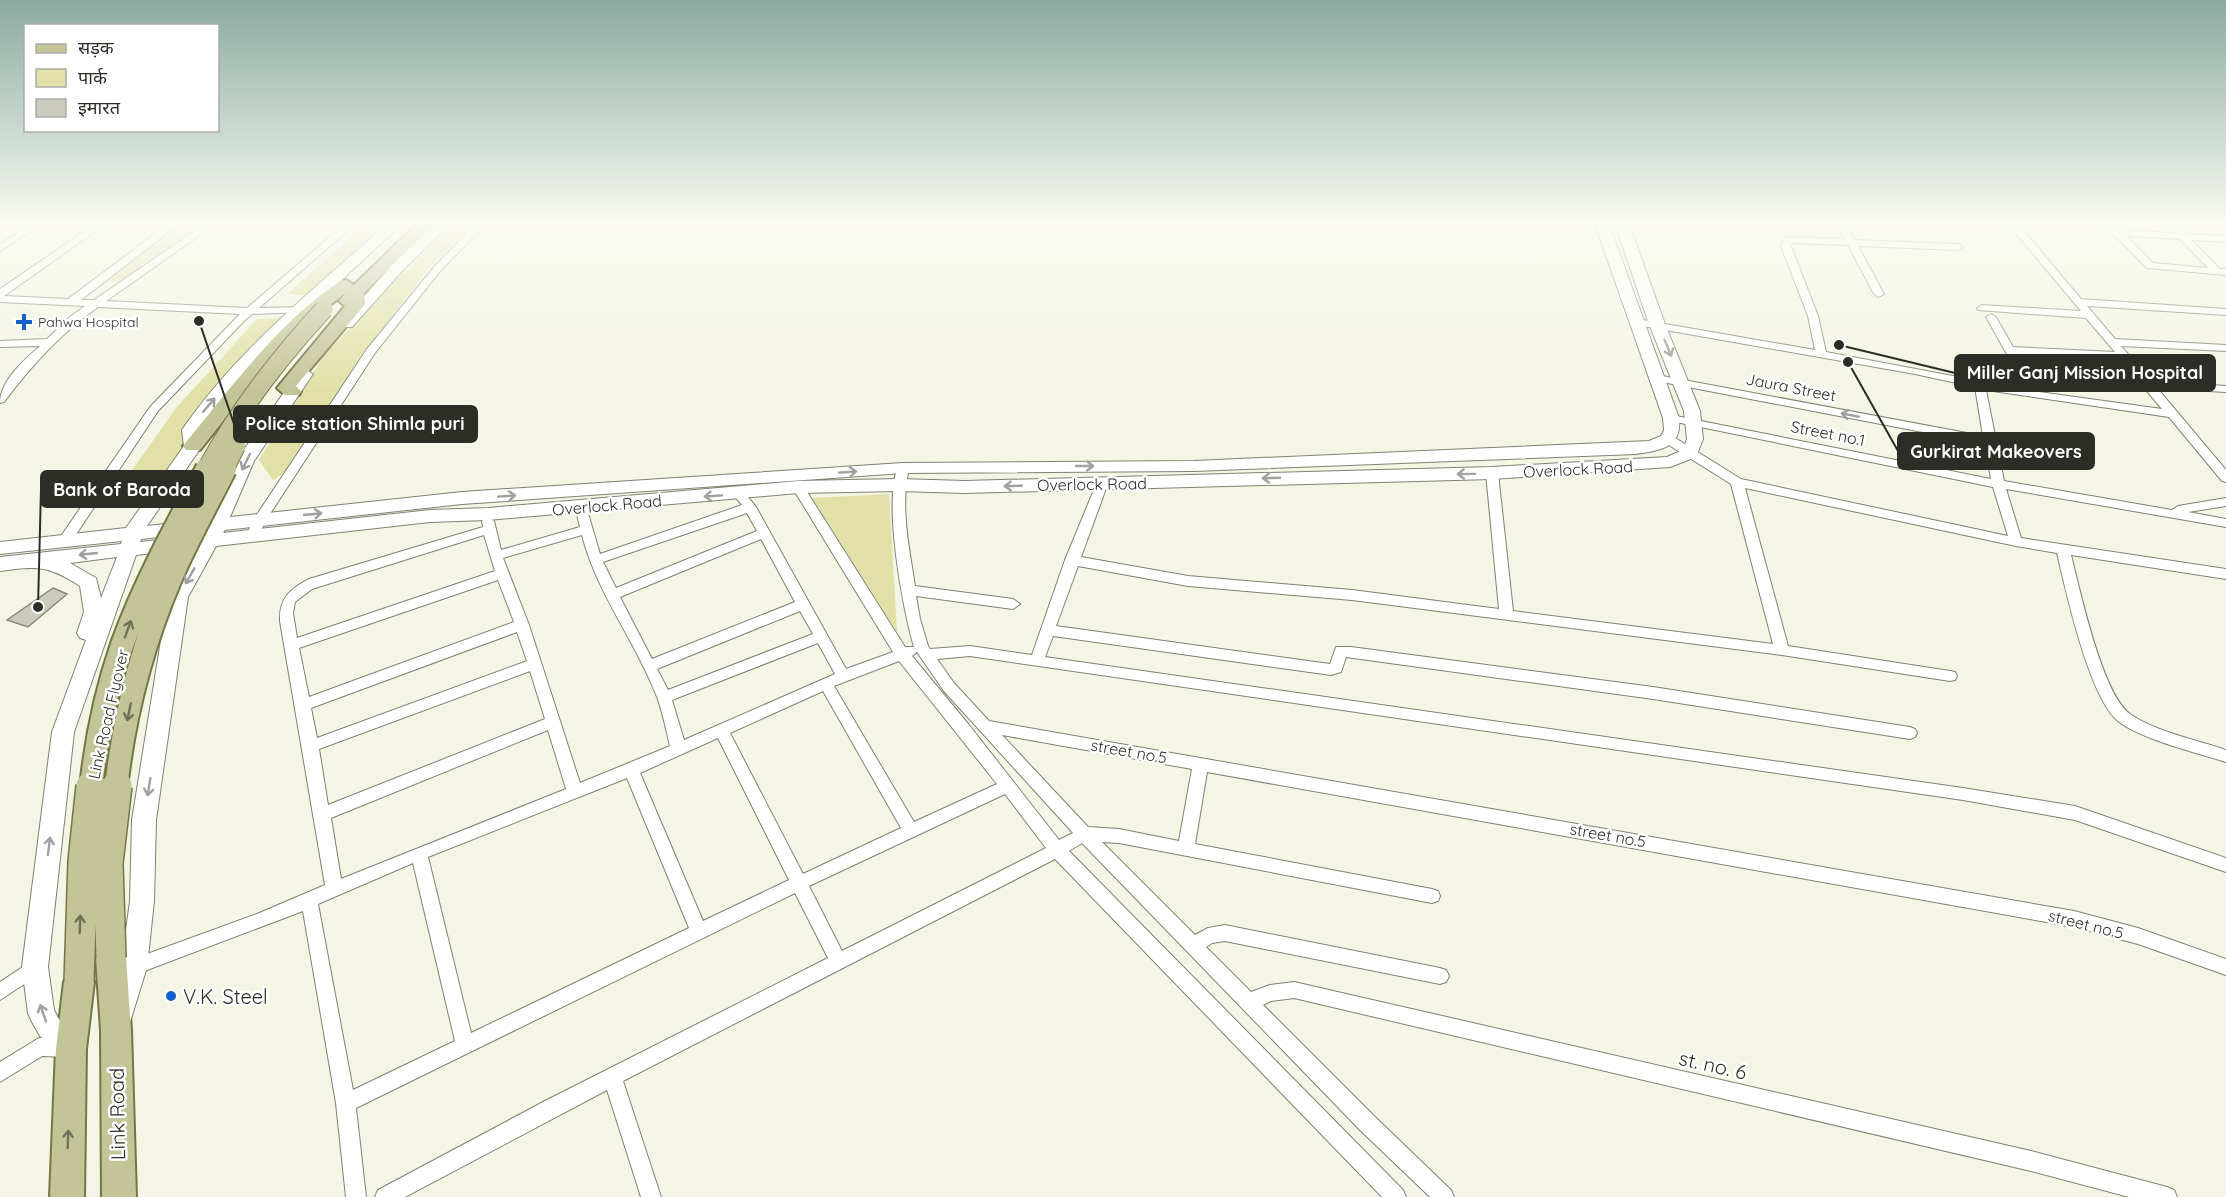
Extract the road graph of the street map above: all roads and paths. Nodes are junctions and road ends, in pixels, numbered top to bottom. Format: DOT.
graph roads {
  1 [pos="20,280"];
  2 [pos="100,280"];
  3 [pos="129,280"];
  4 [pos="285,280"];
  5 [pos="334,280"];
  6 [pos="359,280"];
  7 [pos="361,280"];
  8 [pos="388,280"];
  9 [pos="428,280"];
  10 [pos="1621,280"];
  11 [pos="1642,280"];
  12 [pos="1799,280"];
  13 [pos="1872,280"];
  14 [pos="2060,280"];
  15 [pos="351,288"];
  16 [pos="0,294"];
  17 [pos="1879,294"];
  18 [pos="0,299"];
  19 [pos="2078,302"];
  20 [pos="70,303"];
  21 [pos="94,304"];
  22 [pos="1982,308"];
  23 [pos="250,310"];
  24 [pos="301,310"];
  25 [pos="2226,312"];
  26 [pos="2088,315"];
  27 [pos="1991,317"];
  28 [pos="1637,322"];
  29 [pos="1657,324"];
  30 [pos="50,342"];
  31 [pos="2111,342"];
  32 [pos="0,344"];
  33 [pos="2225,348"];
  34 [pos="2010,350"];
  35 [pos="1821,354"];
  36 [pos="2124,356"];
  37 [pos="1657,378"];
  38 [pos="1682,383"];
  39 [pos="2146,384"];
  40 [pos="1980,385"];
  41 [pos="290,388"];
  42 [pos="2226,389"];
  43 [pos="2035,395"];
  44 [pos="0,400"];
  45 [pos="2172,414"];
  46 [pos="1671,418"];
  47 [pos="1694,424"];
  48 [pos="1668,439"];
  49 [pos="1990,441"];
  50 [pos="193,446"];
  51 [pos="1690,453"];
  52 [pos="1492,473"];
  53 [pos="901,477"];
  54 [pos="2226,478"];
  55 [pos="1737,482"];
  56 [pos="1102,483"];
  57 [pos="1998,484"];
  58 [pos="798,487"];
  59 [pos="235,488"];
  60 [pos="462,498"];
  61 [pos="745,501"];
  62 [pos="2226,502"];
  63 [pos="581,506"];
  64 [pos="2163,511"];
  65 [pos="455,517"];
  66 [pos="488,522"];
  67 [pos="2226,522"];
  68 [pos="255,525"];
  69 [pos="586,530"];
  70 [pos="214,533"];
  71 [pos="763,533"];
  72 [pos="131,541"];
  73 [pos="64,542"];
  74 [pos="2016,542"];
  75 [pos="0,548"];
  76 [pos="2063,549"];
  77 [pos="496,556"];
  78 [pos="32,560"];
  79 [pos="595,560"];
  80 [pos="1072,560"];
  81 [pos="0,564"];
  82 [pos="501,574"];
  83 [pos="2226,574"];
  84 [pos="909,590"];
  85 [pos="611,595"];
  86 [pos="803,604"];
  87 [pos="1013,604"];
  88 [pos="1507,616"];
  89 [pos="522,625"];
  90 [pos="1047,630"];
  91 [pos="822,636"];
  92 [pos="292,645"];
  93 [pos="1782,650"];
  94 [pos="924,651"];
  95 [pos="902,654"];
  96 [pos="1037,660"];
  97 [pos="533,664"];
  98 [pos="649,666"];
  99 [pos="843,676"];
  100 [pos="1950,676"];
  101 [pos="826,684"];
  102 [pos="664,697"];
  103 [pos="303,705"];
  104 [pos="554,723"];
  105 [pos="984,726"];
  106 [pos="721,730"];
  107 [pos="63,732"];
  108 [pos="1910,733"];
  109 [pos="311,746"];
  110 [pos="679,750"];
  111 [pos="2226,756"];
  112 [pos="1201,764"];
  113 [pos="631,770"];
  114 [pos="1007,786"];
  115 [pos="574,792"];
  116 [pos="323,814"];
  117 [pos="911,831"];
  118 [pos="1084,834"];
  119 [pos="1186,848"];
  120 [pos="1057,850"];
  121 [pos="419,853"];
  122 [pos="2226,865"];
  123 [pos="799,883"];
  124 [pos="334,889"];
  125 [pos="1432,896"];
  126 [pos="309,899"];
  127 [pos="699,931"];
  128 [pos="1193,946"];
  129 [pos="122,962"];
  130 [pos="839,962"];
  131 [pos="35,967"];
  132 [pos="2226,968"];
  133 [pos="1440,976"];
  134 [pos="0,992"];
  135 [pos="1249,1002"];
  136 [pos="116,1030"];
  137 [pos="465,1045"];
  138 [pos="71,1048"];
  139 [pos="0,1073"];
  140 [pos="612,1077"];
  141 [pos="345,1103"];
  142 [pos="645,1195"];
  143 [pos="67,1197"];
  144 [pos="119,1197"];
  145 [pos="357,1197"];
  146 [pos="385,1197"];
  147 [pos="1396,1197"];
  148 [pos="1444,1197"];
  149 [pos="2167,1197"];
  1 -- 16 [label="street"];
  2 -- 20 [label="street"];
  3 -- 21 [label="street"];
  4 -- 23 [label="street"];
  5 -- 24 [label="street"];
  6 -- 15 [label="main road, Link Road Flyover"];
  7 -- 15 [label="main road, Link Road Flyover"];
  8 -- 41 [label="street"];
  9 -- 68 [label="street"];
  10 -- 28 [label="street"];
  11 -- 29 [label="street"];
  12 -- 35 [label="street"];
  13 -- 17 [label="street"];
  14 -- 19 [label="street"];
  15 -- 41 [label="main road"];
  15 -- 50 [label="main road"];
  15 -- 129 [label="main road, Link Road Flyover, one-way, bridge"];
  138 -- 15 [label="main road, Link Road Flyover, one-way, bridge"];
  18 -- 20 [label="street"];
  19 -- 25 [label="street"];
  19 -- 26 [label="street"];
  20 -- 21 [label="street"];
  21 -- 23 [label="street"];
  21 -- 30 [label="street"];
  22 -- 26 [label="street"];
  23 -- 24 [label="street"];
  23 -- 73 [label="street"];
  50 -- 24 [label="street, one-way"];
  26 -- 31 [label="street"];
  27 -- 34 [label="street"];
  28 -- 29 [label="street"];
  28 -- 37 [label="street"];
  29 -- 35 [label="street"];
  29 -- 38 [label="street, one-way"];
  30 -- 32 [label="street"];
  30 -- 44 [label="street"];
  31 -- 33 [label="street"];
  31 -- 36 [label="street"];
  34 -- 36 [label="street"];
  34 -- 43 [label="street"];
  35 -- 40 [label="street"];
  36 -- 39 [label="street"];
  37 -- 38 [label="street, Jaura Street"];
  37 -- 46 [label="street"];
  38 -- 47 [label="street"];
  49 -- 38 [label="street, Jaura Street, one-way"];
  39 -- 42 [label="street"];
  39 -- 45 [label="street"];
  40 -- 43 [label="street"];
  40 -- 49 [label="street"];
  41 -- 59 [label="street, one-way"];
  43 -- 45 [label="street"];
  45 -- 54 [label="street"];
  46 -- 47 [label="street, Street no.1"];
  46 -- 48 [label="street"];
  47 -- 51 [label="street"];
  47 -- 57 [label="street, Street no.1"];
  48 -- 51 [label="street"];
  53 -- 48 [label="street, Overlock Road, one-way"];
  49 -- 57 [label="street"];
  50 -- 72 [label="street"];
  51 -- 52 [label="street, Overlock Road"];
  51 -- 55 [label="street"];
  52 -- 56 [label="street, Overlock Road, one-way"];
  52 -- 88 [label="street"];
  56 -- 53 [label="street, Overlock Road, one-way"];
  53 -- 58 [label="street, Overlock Road"];
  60 -- 53 [label="street, Overlock Road, one-way"];
  53 -- 84 [label="street"];
  55 -- 74 [label="street"];
  55 -- 93 [label="street"];
  56 -- 80 [label="street"];
  57 -- 64 [label="street, Street no.1"];
  57 -- 74 [label="street"];
  58 -- 61 [label="street, Overlock Road"];
  58 -- 95 [label="street"];
  59 -- 68 [label="street"];
  59 -- 70 [label="street"];
  60 -- 65 [label="street"];
  68 -- 60 [label="street, Overlock Road, one-way"];
  61 -- 63 [label="street, Overlock Road, one-way"];
  61 -- 71 [label="street"];
  61 -- 79 [label="street"];
  62 -- 64 [label="street"];
  63 -- 66 [label="street, Overlock Road"];
  63 -- 69 [label="street"];
  64 -- 67 [label="street, Street no.1"];
  65 -- 66 [label="street, Overlock Road"];
  65 -- 68 [label="street, Overlock Road"];
  66 -- 77 [label="street"];
  66 -- 92 [label="street"];
  68 -- 70 [label="street"];
  69 -- 77 [label="street"];
  69 -- 79 [label="street"];
  70 -- 72 [label="street"];
  70 -- 129 [label="street, one-way"];
  71 -- 85 [label="street"];
  71 -- 86 [label="street"];
  72 -- 73 [label="street"];
  72 -- 78 [label="street, one-way"];
  72 -- 107 [label="street"];
  73 -- 75 [label="street"];
  74 -- 76 [label="street"];
  76 -- 83 [label="street"];
  76 -- 111 [label="street"];
  77 -- 82 [label="street"];
  78 -- 81 [label="street"];
  78 -- 107 [label="street"];
  79 -- 85 [label="street"];
  80 -- 88 [label="street"];
  80 -- 90 [label="street"];
  82 -- 89 [label="street"];
  82 -- 92 [label="street"];
  84 -- 87 [label="street"];
  84 -- 94 [label="street"];
  85 -- 98 [label="street"];
  86 -- 91 [label="street"];
  86 -- 98 [label="street"];
  88 -- 93 [label="street"];
  89 -- 97 [label="street"];
  89 -- 103 [label="street"];
  90 -- 96 [label="street"];
  90 -- 108 [label="street"];
  91 -- 99 [label="street"];
  91 -- 102 [label="street"];
  92 -- 103 [label="street"];
  93 -- 100 [label="street"];
  94 -- 95 [label="street"];
  94 -- 96 [label="street"];
  94 -- 105 [label="street"];
  95 -- 99 [label="street"];
  95 -- 114 [label="street"];
  96 -- 122 [label="street"];
  97 -- 104 [label="street"];
  97 -- 109 [label="street"];
  98 -- 102 [label="street"];
  99 -- 101 [label="street"];
  101 -- 106 [label="street"];
  101 -- 117 [label="street"];
  102 -- 110 [label="street"];
  103 -- 109 [label="street"];
  104 -- 115 [label="street"];
  104 -- 116 [label="street"];
  105 -- 112 [label="street, street no.5"];
  105 -- 118 [label="street"];
  106 -- 110 [label="street"];
  106 -- 123 [label="street"];
  131 -- 107 [label="street, one-way"];
  109 -- 116 [label="street"];
  110 -- 113 [label="street"];
  112 -- 119 [label="street"];
  112 -- 132 [label="street, street no.5"];
  113 -- 115 [label="street"];
  113 -- 127 [label="street"];
  114 -- 117 [label="street"];
  114 -- 120 [label="street"];
  115 -- 121 [label="street"];
  116 -- 124 [label="street"];
  117 -- 123 [label="street"];
  118 -- 119 [label="street"];
  118 -- 120 [label="street"];
  118 -- 128 [label="street"];
  119 -- 125 [label="street"];
  120 -- 130 [label="street"];
  120 -- 147 [label="street"];
  121 -- 124 [label="street"];
  121 -- 137 [label="street"];
  123 -- 127 [label="street"];
  123 -- 130 [label="street"];
  124 -- 126 [label="street"];
  126 -- 129 [label="street"];
  126 -- 141 [label="street"];
  127 -- 137 [label="street"];
  128 -- 133 [label="street"];
  128 -- 135 [label="street"];
  129 -- 136 [label="main road, Link Road Flyover"];
  130 -- 140 [label="street"];
  131 -- 134 [label="street"];
  138 -- 131 [label="street, one-way"];
  135 -- 148 [label="street"];
  135 -- 149 [label="street, st. no. 6"];
  136 -- 144 [label="main road, Link Road"];
  137 -- 141 [label="street"];
  138 -- 139 [label="street"];
  143 -- 138 [label="main road, one-way"];
  140 -- 142 [label="street"];
  140 -- 146 [label="street"];
  141 -- 145 [label="street"];
}
